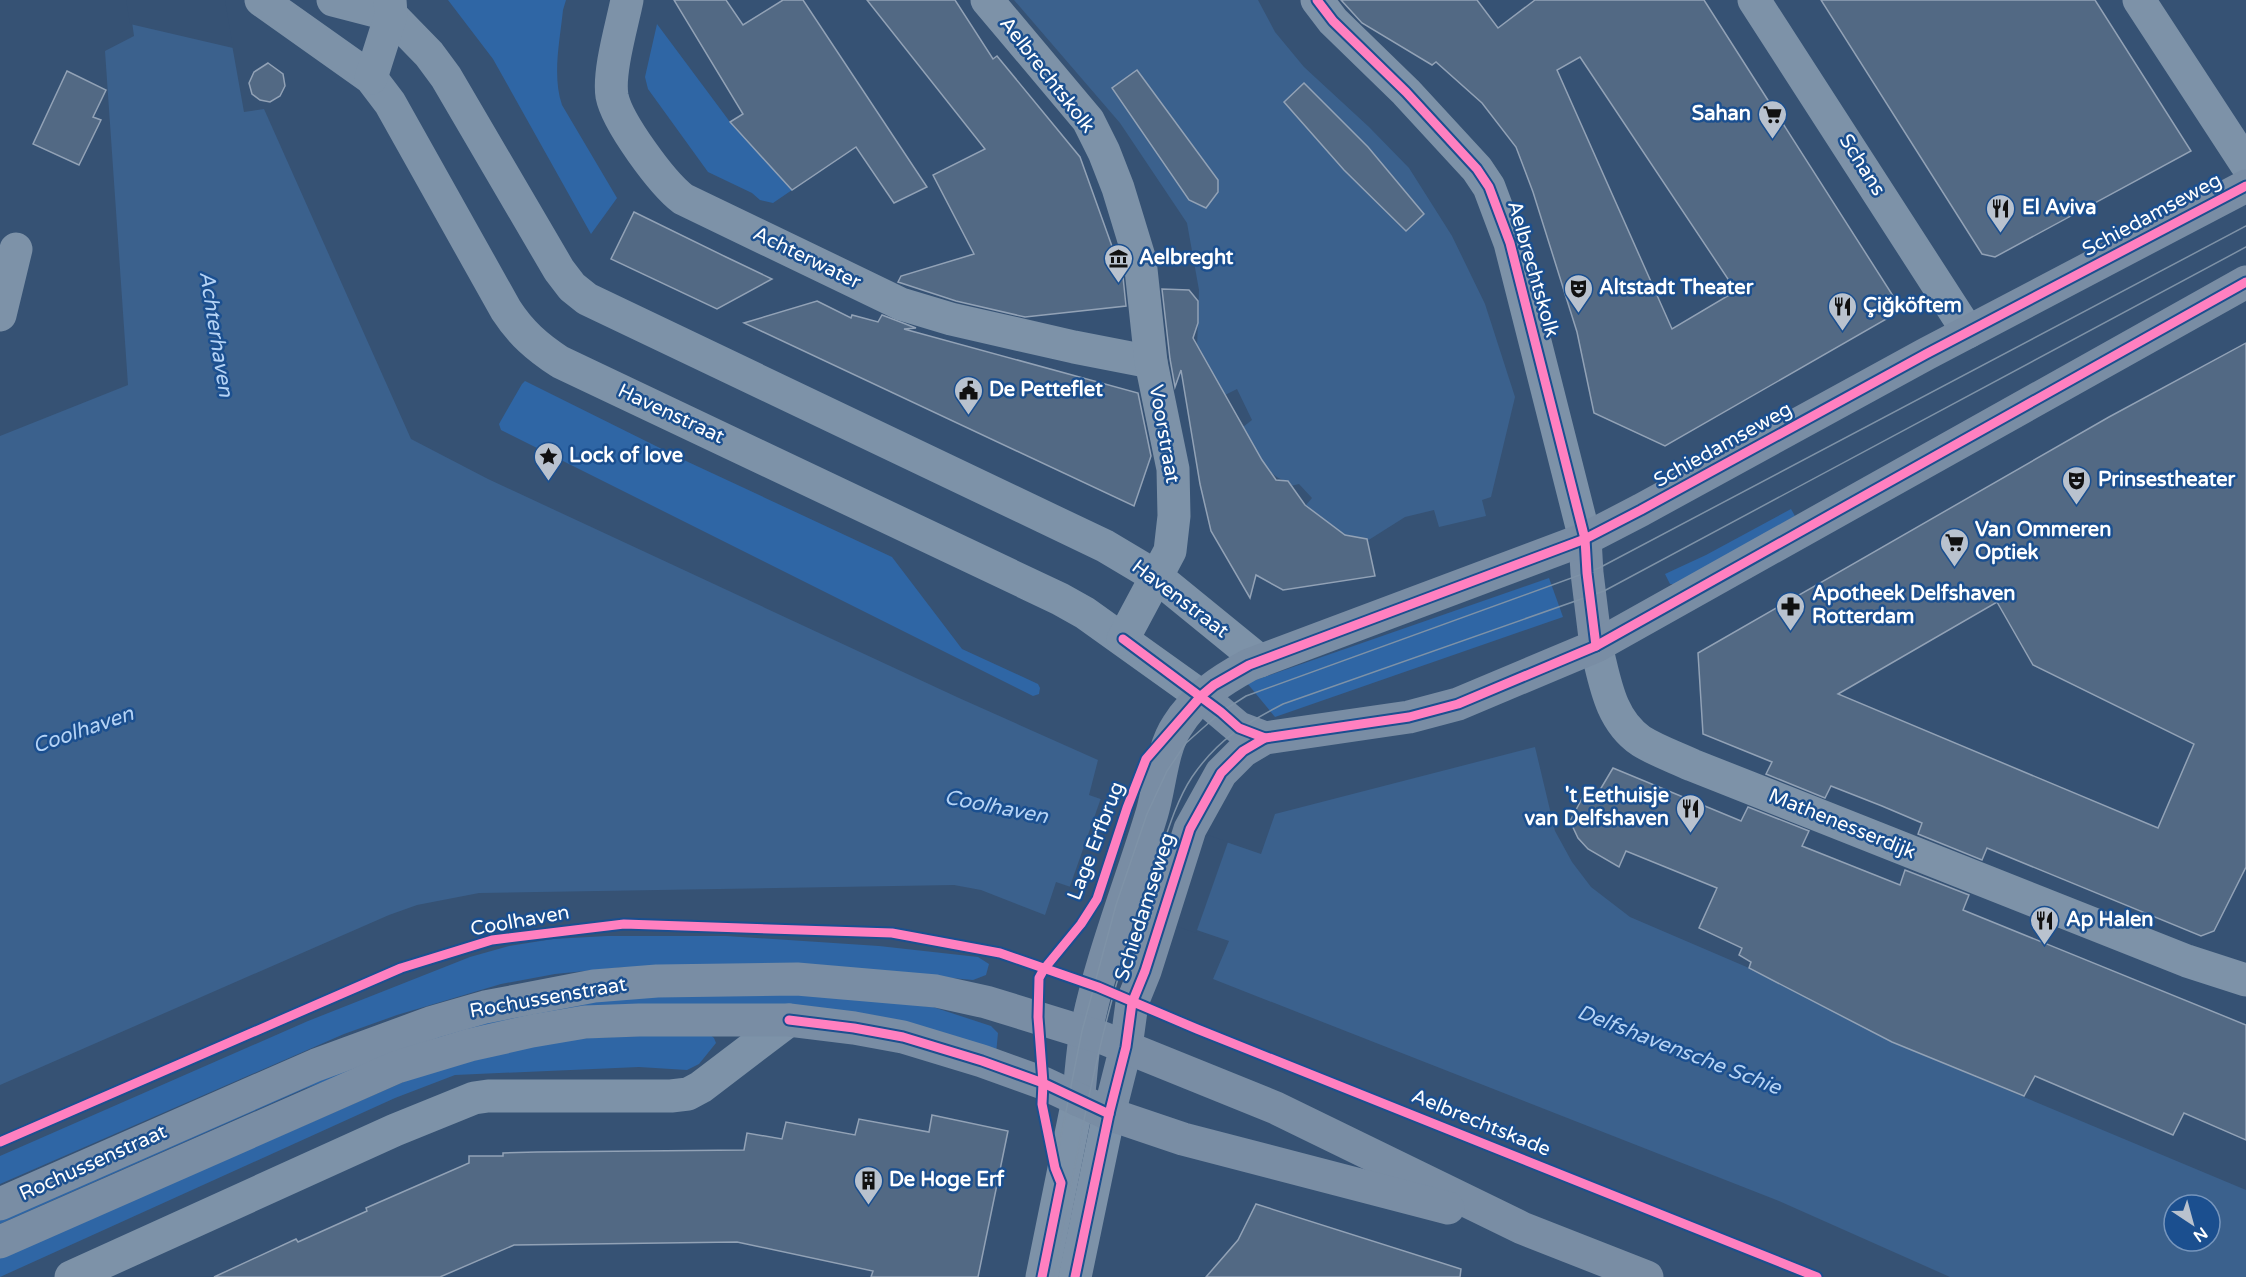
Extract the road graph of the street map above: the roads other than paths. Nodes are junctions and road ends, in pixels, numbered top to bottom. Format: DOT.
graph roads {
  1 [pos="261,0"];
  2 [pos="333,0"];
  3 [pos="627,0"];
  4 [pos="987,0"];
  5 [pos="1317,0"];
  6 [pos="1754,0"];
  7 [pos="2139,0"];
  8 [pos="390,7"];
  9 [pos="371,78"];
  10 [pos="2246,165"];
  11 [pos="2246,186"];
  12 [pos="16,249"];
  13 [pos="2246,282"];
  14 [pos="0,315"];
  15 [pos="1968,332"];
  16 [pos="1151,362"];
  17 [pos="1585,539"];
  18 [pos="1157,577"];
  19 [pos="1123,639"];
  20 [pos="1596,646"];
  21 [pos="1260,661"];
  22 [pos="1201,696"];
  23 [pos="1265,738"];
  24 [pos="2244,974"];
  25 [pos="789,1020"];
  26 [pos="1086,1032"];
  27 [pos="1126,1047"];
  28 [pos="1078,1100"];
  29 [pos="1109,1114"];
  30 [pos="0,1204"];
  31 [pos="1522,1228"];
  32 [pos="0,1242"];
  33 [pos="71,1277"];
  34 [pos="1042,1277"];
  35 [pos="1075,1277"];
  36 [pos="1647,1277"];
  1 -- 9 [label="street, Havenstraat"];
  2 -- 8 [label="street"];
  3 -- 16 [label="street, Achterwater"];
  4 -- 16 [label="street, Aelbrechtskolk"];
  5 -- 17 [label="street, Aelbrechtskolk"];
  6 -- 15 [label="street, Schans"];
  7 -- 10 [label="street"];
  8 -- 9 [label="street"];
  8 -- 18 [label="street, Havenstraat"];
  9 -- 19 [label="street, Havenstraat"];
  11 -- 15 [label="street, Schiedamseweg"];
  12 -- 14 [label="street"];
  13 -- 20 [label="street, Schiedamseweg"];
  15 -- 17 [label="street, Schiedamseweg"];
  16 -- 18 [label="street, Voorstraat"];
  17 -- 20 [label="street, Mathenesserdijk"];
  17 -- 21 [label="street, Schiedamseweg"];
  18 -- 19 [label="street, Voorstraat"];
  18 -- 21 [label="street, Havenstraat"];
  19 -- 22 [label="street, Havenstraat"];
  20 -- 23 [label="street, Schiedamseweg"];
  20 -- 24 [label="street, Mathenesserdijk"];
  21 -- 22 [label="street, Schiedamseweg"];
  22 -- 23 [label="street"];
  22 -- 26 [label="street, Schiedamseweg"];
  23 -- 27 [label="street, Schiedamseweg"];
  25 -- 28 [label="street, Rochussenstraat"];
  25 -- 32 [label="street, Rochussenstraat"];
  25 -- 33 [label="street"];
  26 -- 27 [label="street, Rochussenstraat"];
  26 -- 28 [label="street, Schiedamseweg"];
  26 -- 30 [label="street, Rochussenstraat"];
  27 -- 29 [label="street, Schiedamseweg"];
  27 -- 31 [label="street"];
  28 -- 29 [label="street, Rochussenstraat"];
  28 -- 34 [label="street"];
  29 -- 31 [label="street"];
  29 -- 35 [label="street"];
  31 -- 36 [label="street"];
}
